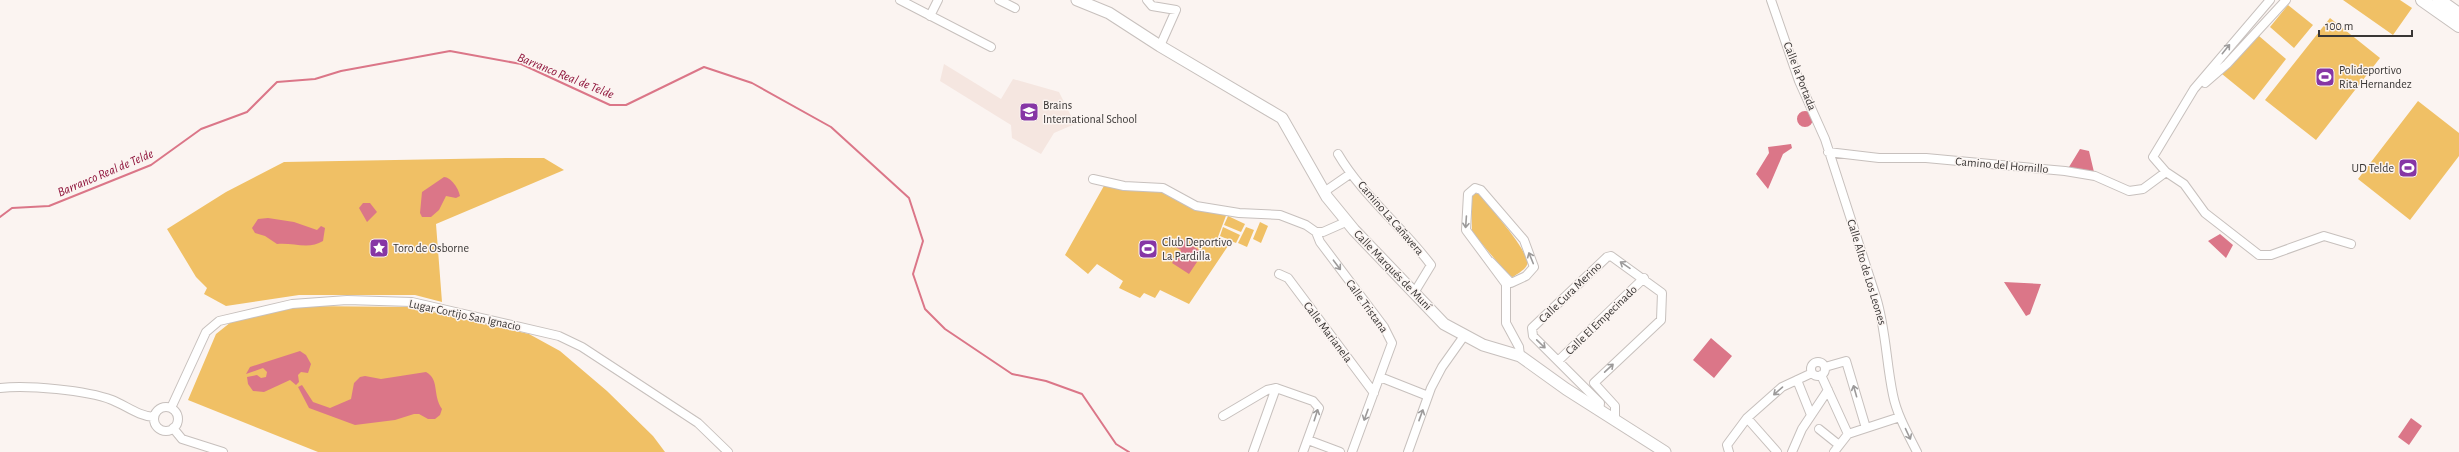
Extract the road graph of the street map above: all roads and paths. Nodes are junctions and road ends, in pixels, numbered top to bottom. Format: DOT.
graph roads {
  1 [pos="900,0"];
  2 [pos="938,0"];
  3 [pos="999,0"];
  4 [pos="1077,0"];
  5 [pos="1146,0"];
  6 [pos="1771,0"];
  7 [pos="2270,0"];
  8 [pos="2286,0"];
  9 [pos="2422,0"];
  10 [pos="2444,2"];
  11 [pos="1015,8"];
  12 [pos="2459,14"];
  13 [pos="930,16"];
  14 [pos="2459,26"];
  15 [pos="1160,46"];
  16 [pos="991,47"];
  17 [pos="2186,102"];
  18 [pos="1828,152"];
  19 [pos="1338,154"];
  20 [pos="2166,172"];
  21 [pos="1350,174"];
  22 [pos="1093,179"];
  23 [pos="1324,192"];
  24 [pos="1348,222"];
  25 [pos="1316,232"];
  26 [pos="2352,244"];
  27 [pos="1491,262"];
  28 [pos="1279,274"];
  29 [pos="1526,276"];
  30 [pos="1644,278"];
  31 [pos="1414,293"];
  32 [pos="1507,312"];
  33 [pos="1464,336"];
  34 [pos="1520,356"];
  35 [pos="1558,361"];
  36 [pos="1825,367"];
  37 [pos="1812,373"];
  38 [pos="1821,375"];
  39 [pos="1380,377"];
  40 [pos="1797,380"];
  41 [pos="1594,383"];
  42 [pos="0,388"];
  43 [pos="1276,388"];
  44 [pos="1587,389"];
  45 [pos="1828,390"];
  46 [pos="1374,393"];
  47 [pos="1428,396"];
  48 [pos="171,408"];
  49 [pos="1599,410"];
  50 [pos="1811,415"];
  51 [pos="1223,416"];
  52 [pos="154,417"];
  53 [pos="1900,417"];
  54 [pos="1747,418"];
  55 [pos="1614,420"];
  56 [pos="173,428"];
  57 [pos="1866,428"];
  58 [pos="1819,430"];
  59 [pos="1848,434"];
  60 [pos="1308,440"];
  61 [pos="1839,445"];
  62 [pos="223,452"];
  63 [pos="728,452"];
  64 [pos="1253,452"];
  65 [pos="1303,452"];
  66 [pos="1340,452"];
  67 [pos="1352,452"];
  68 [pos="1408,452"];
  69 [pos="1665,452"];
  70 [pos="1729,452"];
  71 [pos="1778,452"];
  72 [pos="1792,452"];
  73 [pos="1834,452"];
  74 [pos="1917,452"];
  1 -- 13 [label="street"];
  2 -- 13 [label="street"];
  3 -- 11 [label="street"];
  4 -- 15 [label="street, Calle Marqués de Muní"];
  5 -- 15 [label="street"];
  6 -- 18 [label="street, Calle la Portada"];
  17 -- 7 [label="street, one-way"];
  8 -- 17 [label="street"];
  9 -- 14 [label="main road"];
  10 -- 12 [label="main road"];
  13 -- 16 [label="street"];
  15 -- 23 [label="street, Calle Marqués de Muní"];
  17 -- 20 [label="street"];
  18 -- 20 [label="street, Camino del Hornillo"];
  18 -- 53 [label="street, Calle Alto de Los Leones"];
  19 -- 21 [label="street, Camino La Cañavera"];
  20 -- 26 [label="street"];
  21 -- 23 [label="street, Camino La Cañavera"];
  21 -- 31 [label="street, Camino La Cañavera"];
  22 -- 25 [label="street"];
  23 -- 24 [label="street, Calle Marqués de Muní"];
  24 -- 25 [label="street"];
  24 -- 31 [label="street, Calle Marqués de Muní"];
  25 -- 39 [label="street, Calle Tristana, one-way"];
  27 -- 29 [label="street"];
  29 -- 27 [label="street, one-way"];
  27 -- 32 [label="street"];
  28 -- 46 [label="street, Calle Marianela"];
  29 -- 32 [label="street"];
  30 -- 35 [label="street, Calle El Empecinado"];
  30 -- 35 [label="street, Calle Cura Merino, one-way"];
  41 -- 30 [label="street, Calle Cura Merino, one-way"];
  31 -- 33 [label="street, Calle Marqués de Muní"];
  32 -- 34 [label="street"];
  33 -- 34 [label="street, Calle Marqués de Muní"];
  33 -- 47 [label="street"];
  34 -- 49 [label="street, Calle Marqués de Muní"];
  35 -- 44 [label="street, Calle Cura Merino"];
  36 -- 37 [label="street"];
  36 -- 38 [label="street"];
  57 -- 36 [label="street, one-way"];
  37 -- 38 [label="street"];
  37 -- 40 [label="street"];
  38 -- 45 [label="street"];
  39 -- 46 [label="street, Calle Tristana"];
  39 -- 47 [label="street"];
  40 -- 50 [label="street"];
  40 -- 54 [label="street, one-way"];
  41 -- 44 [label="street"];
  41 -- 55 [label="street"];
  42 -- 52 [label="street"];
  43 -- 51 [label="street"];
  60 -- 43 [label="street, one-way"];
  43 -- 64 [label="street"];
  44 -- 49 [label="street, Calle Cura Merino"];
  45 -- 50 [label="street"];
  45 -- 59 [label="street"];
  46 -- 67 [label="street, Calle Tristana, one-way"];
  68 -- 47 [label="street, one-way"];
  48 -- 52 [label="street"];
  48 -- 56 [label="street"];
  48 -- 63 [label="street, Lugar Cortijo San Ignacio"];
  49 -- 55 [label="street, Calle Marqués de Muní"];
  50 -- 72 [label="street"];
  52 -- 56 [label="street"];
  53 -- 57 [label="street"];
  53 -- 74 [label="street, one-way"];
  54 -- 70 [label="street"];
  54 -- 71 [label="street"];
  55 -- 69 [label="street, Calle Marqués de Muní"];
  56 -- 62 [label="street"];
  57 -- 59 [label="street"];
  58 -- 61 [label="street"];
  59 -- 61 [label="street"];
  60 -- 65 [label="street"];
  60 -- 66 [label="street"];
  61 -- 73 [label="street"];
}
